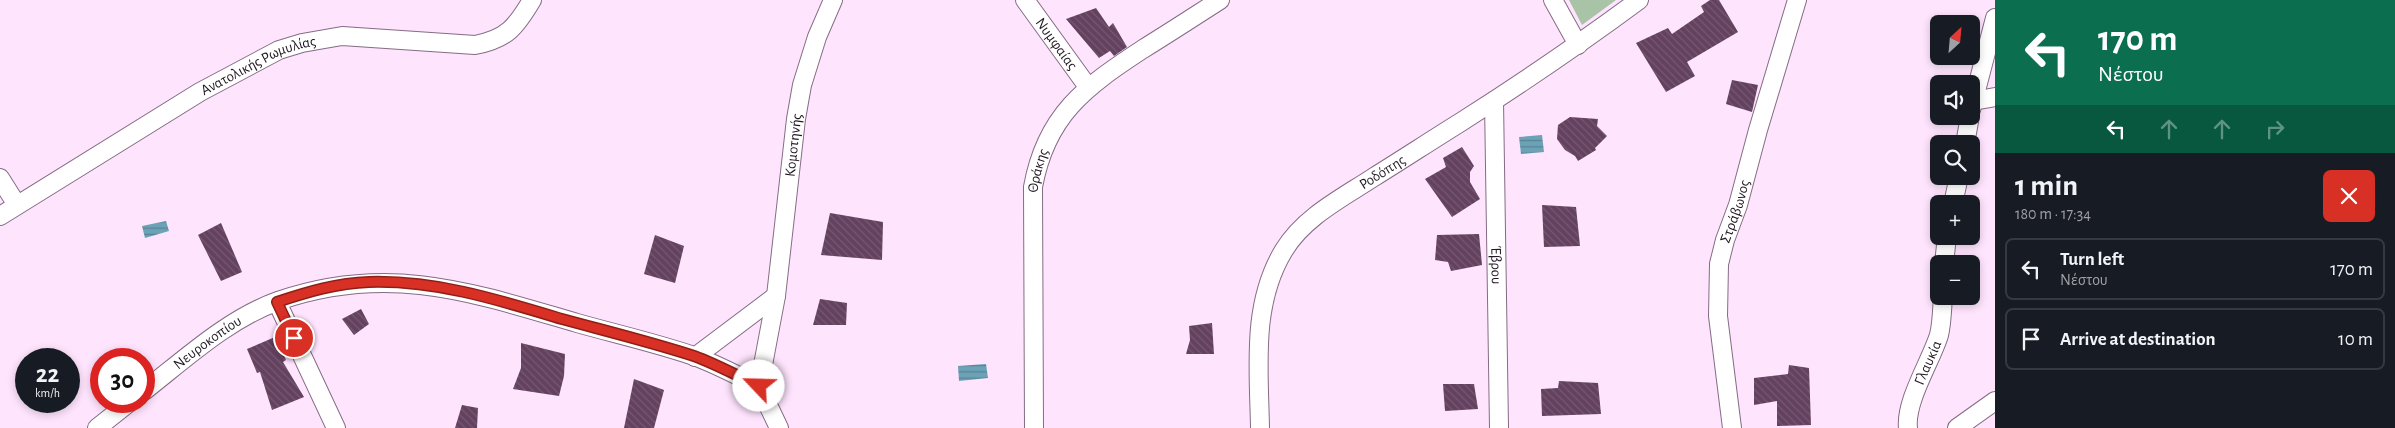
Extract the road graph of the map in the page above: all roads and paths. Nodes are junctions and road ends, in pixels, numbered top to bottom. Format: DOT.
graph roads {
  1 [pos="532,0"];
  2 [pos="834,0"];
  3 [pos="1025,0"];
  4 [pos="1220,0"];
  5 [pos="1553,0"];
  6 [pos="1639,0"];
  7 [pos="1797,0"];
  8 [pos="1995,18"];
  9 [pos="1578,45"];
  10 [pos="1980,75"];
  11 [pos="1088,87"];
  12 [pos="1995,97"];
  13 [pos="1494,100"];
  14 [pos="1980,104"];
  15 [pos="0,178"];
  16 [pos="17,206"];
  17 [pos="0,216"];
  18 [pos="776,296"];
  19 [pos="277,302"];
  20 [pos="1942,305"];
  21 [pos="695,357"];
  22 [pos="155,383"];
  23 [pos="759,386"];
  24 [pos="1995,401"];
  25 [pos="116,413"];
  26 [pos="97,428"];
  27 [pos="336,428"];
  28 [pos="779,428"];
  29 [pos="1034,428"];
  30 [pos="1260,428"];
  31 [pos="1499,428"];
  32 [pos="1732,428"];
  33 [pos="1908,428"];
  34 [pos="1958,428"];
  1 -- 16 [label="street, Ανατολικής Ρωμυλίας"];
  2 -- 18 [label="street, Κομοτηνής"];
  3 -- 11 [label="street, Νυμφαίας"];
  4 -- 11 [label="street, Θράκης"];
  5 -- 9 [label="street"];
  6 -- 9 [label="street, Ροδόπης"];
  7 -- 32 [label="street, Στράβωνος"];
  8 -- 10 [label="street"];
  9 -- 13 [label="street, Ροδόπης"];
  11 -- 29 [label="street, Θράκης"];
  12 -- 14 [label="street"];
  13 -- 30 [label="street, Ροδόπης"];
  13 -- 31 [label="street, Έβρου"];
  15 -- 16 [label="street"];
  16 -- 17 [label="street, Ανατολικής Ρωμυλίας"];
  18 -- 21 [label="street"];
  18 -- 23 [label="street, Κομοτηνής"];
  19 -- 21 [label="street, Νευροκοπίου"];
  19 -- 22 [label="street, Νευροκοπίου"];
  19 -- 27 [label="street"];
  20 -- 33 [label="street, Γλαυκία"];
  21 -- 23 [label="street, Νευροκοπίου"];
  23 -- 28 [label="street"];
  24 -- 34 [label="street"];
  25 -- 26 [label="street"];
}
